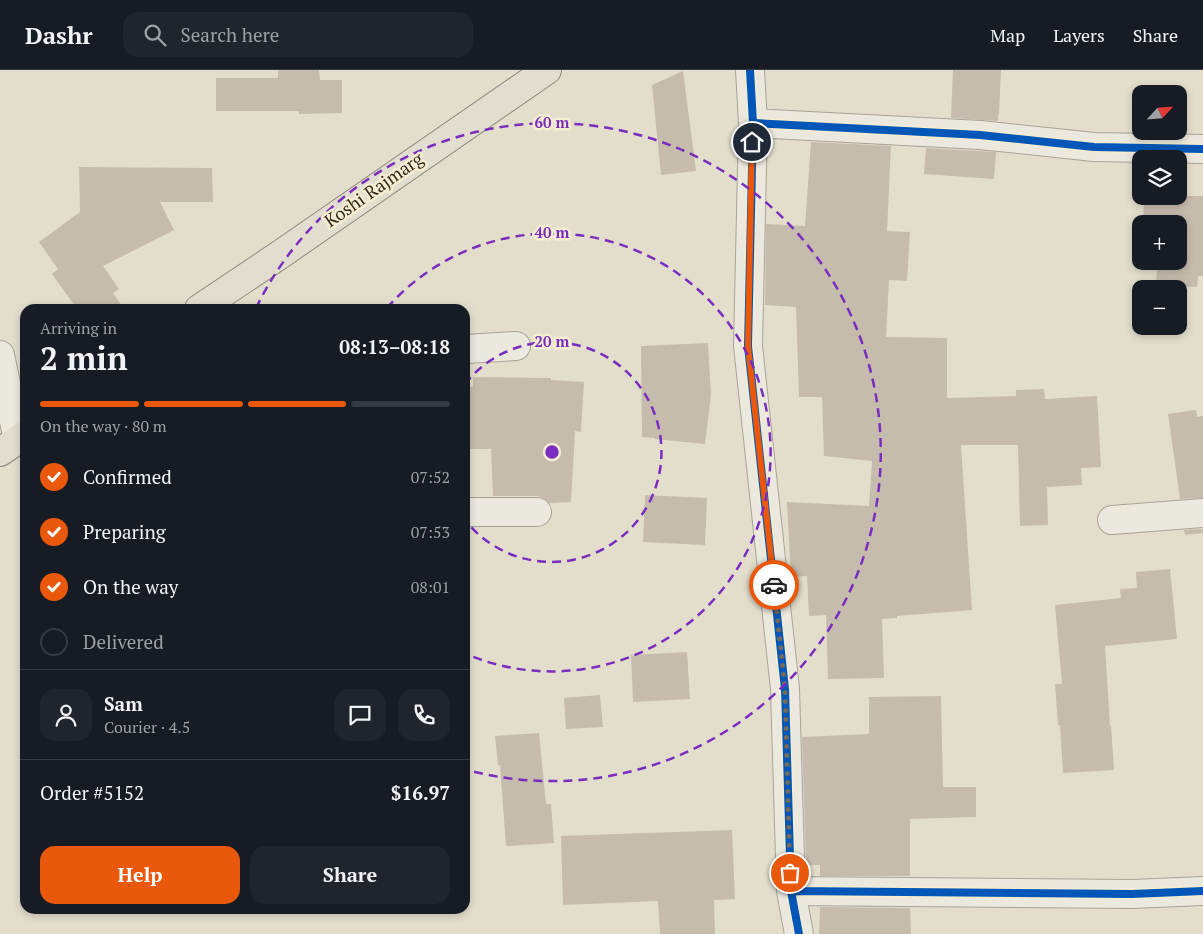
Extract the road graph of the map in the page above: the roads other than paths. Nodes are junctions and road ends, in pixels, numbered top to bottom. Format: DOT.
graph roads {
  1 [pos="547,70"];
  2 [pos="750,70"];
  3 [pos="753,123"];
  4 [pos="1203,149"];
  5 [pos="206,304"];
  6 [pos="516,346"];
  7 [pos="470,349"];
  8 [pos="0,355"];
  9 [pos="14,442"];
  10 [pos="470,512"];
  11 [pos="537,512"];
  12 [pos="1203,513"];
  13 [pos="1112,520"];
  14 [pos="791,891"];
  15 [pos="1203,891"];
  16 [pos="798,934"];
  1 -- 5 [label="main road, Koshi Rajmarg"];
  2 -- 3 [label="street"];
  3 -- 4 [label="street"];
  3 -- 14 [label="street"];
  6 -- 7 [label="street"];
  8 -- 9 [label="street"];
  10 -- 11 [label="street"];
  12 -- 13 [label="street"];
  14 -- 15 [label="street"];
  14 -- 16 [label="street"];
}
